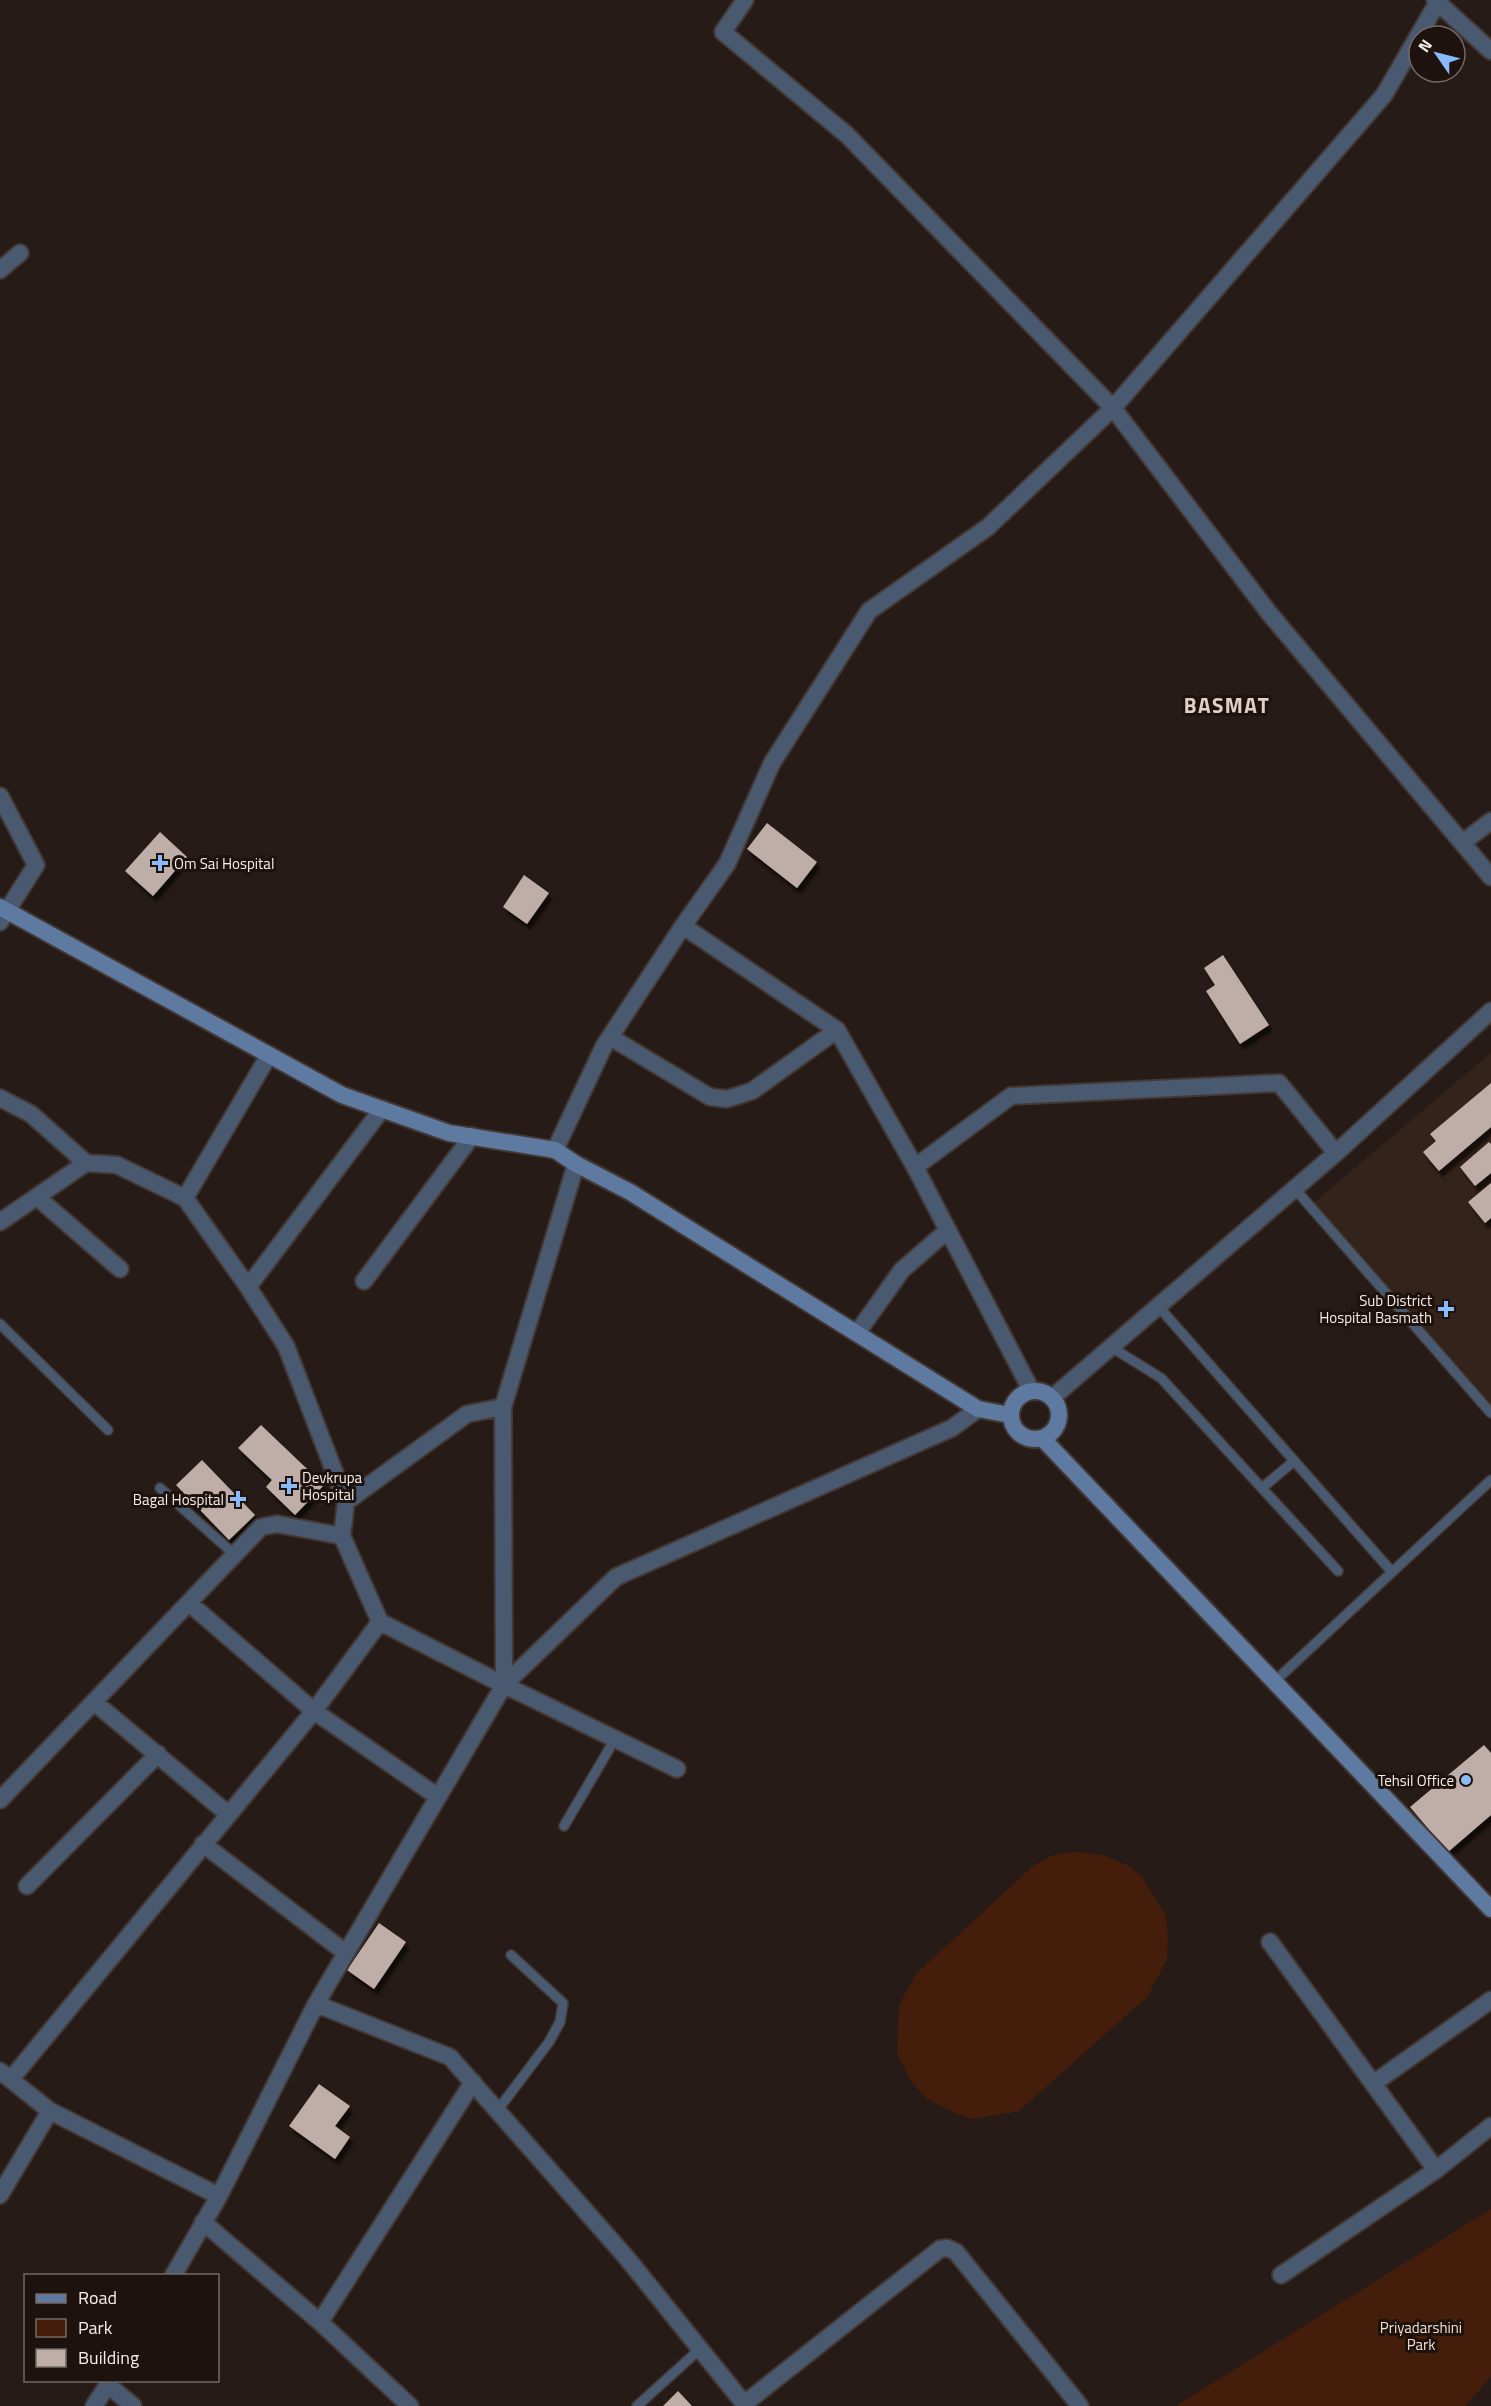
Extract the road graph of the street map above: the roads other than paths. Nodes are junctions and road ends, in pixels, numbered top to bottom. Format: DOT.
graph roads {
  1 [pos="745,0"];
  2 [pos="1437,1"];
  3 [pos="1491,51"];
  4 [pos="20,253"];
  5 [pos="0,270"];
  6 [pos="1113,408"];
  7 [pos="0,796"];
  8 [pos="1491,821"];
  9 [pos="1462,843"];
  10 [pos="1491,877"];
  11 [pos="2,914"];
  12 [pos="683,926"];
  13 [pos="1491,1011"];
  14 [pos="837,1030"];
  15 [pos="610,1037"];
  16 [pos="269,1055"];
  17 [pos="0,1098"];
  18 [pos="382,1109"];
  19 [pos="472,1136"];
  20 [pos="555,1150"];
  21 [pos="1336,1153"];
  22 [pos="86,1163"];
  23 [pos="576,1164"];
  24 [pos="915,1167"];
  25 [pos="1295,1189"];
  26 [pos="38,1198"];
  27 [pos="185,1198"];
  28 [pos="0,1222"];
  29 [pos="948,1230"];
  30 [pos="120,1269"];
  31 [pos="364,1281"];
  32 [pos="248,1287"];
  33 [pos="1158,1306"];
  34 [pos="0,1324"];
  35 [pos="857,1333"];
  36 [pos="1111,1347"];
  37 [pos="1031,1390"];
  38 [pos="1053,1397"];
  39 [pos="503,1407"];
  40 [pos="978,1409"];
  41 [pos="1491,1413"];
  42 [pos="1010,1416"];
  43 [pos="108,1430"];
  44 [pos="1042,1438"];
  45 [pos="1294,1461"];
  46 [pos="1491,1480"];
  47 [pos="160,1488"];
  48 [pos="1262,1488"];
  49 [pos="346,1502"];
  50 [pos="342,1536"];
  51 [pos="235,1555"];
  52 [pos="1338,1571"];
  53 [pos="1392,1572"];
  54 [pos="189,1604"];
  55 [pos="380,1622"];
  56 [pos="1274,1682"];
  57 [pos="504,1685"];
  58 [pos="94,1702"];
  59 [pos="314,1711"];
  60 [pos="615,1739"];
  61 [pos="158,1755"];
  62 [pos="677,1769"];
  63 [pos="438,1797"];
  64 [pos="0,1800"];
  65 [pos="228,1814"];
  66 [pos="564,1826"];
  67 [pos="203,1844"];
  68 [pos="27,1886"];
  69 [pos="1491,1909"];
  70 [pos="1270,1942"];
  71 [pos="346,1953"];
  72 [pos="511,1955"];
  73 [pos="1491,2000"];
  74 [pos="316,2004"];
  75 [pos="6,2075"];
  76 [pos="472,2082"];
  77 [pos="1374,2083"];
  78 [pos="50,2111"];
  79 [pos="497,2111"];
  80 [pos="1491,2126"];
  81 [pos="1436,2170"];
  82 [pos="0,2195"];
  83 [pos="219,2196"];
  84 [pos="203,2223"];
  85 [pos="174,2274"];
  86 [pos="1281,2275"];
  87 [pos="320,2322"];
  88 [pos="700,2349"];
  89 [pos="109,2383"];
  90 [pos="745,2405"];
  91 [pos="94,2406"];
  92 [pos="133,2406"];
  93 [pos="410,2406"];
  94 [pos="637,2406"];
  95 [pos="1080,2406"];
  1 -- 6 [label="street"];
  2 -- 3 [label="street"];
  2 -- 6 [label="street"];
  4 -- 5 [label="street"];
  6 -- 9 [label="street"];
  6 -- 12 [label="street"];
  7 -- 11 [label="street"];
  8 -- 9 [label="street"];
  9 -- 10 [label="street"];
  11 -- 16 [label="main road"];
  12 -- 14 [label="street"];
  12 -- 15 [label="street"];
  13 -- 21 [label="street"];
  14 -- 15 [label="street"];
  14 -- 24 [label="street"];
  15 -- 20 [label="street"];
  16 -- 18 [label="main road"];
  16 -- 27 [label="street"];
  17 -- 22 [label="street"];
  18 -- 19 [label="main road"];
  18 -- 32 [label="street"];
  19 -- 20 [label="main road"];
  19 -- 31 [label="street"];
  20 -- 23 [label="main road"];
  21 -- 24 [label="street"];
  21 -- 25 [label="street"];
  22 -- 26 [label="street"];
  22 -- 27 [label="street"];
  23 -- 35 [label="main road"];
  23 -- 39 [label="street"];
  24 -- 29 [label="street"];
  25 -- 33 [label="street"];
  25 -- 41 [label="lane"];
  26 -- 28 [label="street"];
  26 -- 30 [label="street"];
  27 -- 32 [label="street"];
  29 -- 35 [label="street"];
  29 -- 37 [label="street"];
  32 -- 49 [label="street"];
  33 -- 36 [label="street"];
  33 -- 45 [label="lane"];
  34 -- 43 [label="lane"];
  35 -- 40 [label="main road"];
  36 -- 38 [label="street"];
  36 -- 48 [label="lane"];
  37 -- 38 [label="main road"];
  37 -- 42 [label="main road"];
  38 -- 44 [label="main road"];
  39 -- 49 [label="street"];
  39 -- 57 [label="street"];
  40 -- 42 [label="main road"];
  40 -- 57 [label="street"];
  42 -- 44 [label="main road"];
  44 -- 56 [label="main road"];
  45 -- 48 [label="lane"];
  45 -- 53 [label="lane"];
  46 -- 53 [label="lane"];
  47 -- 51 [label="lane"];
  48 -- 52 [label="lane"];
  49 -- 50 [label="street"];
  50 -- 51 [label="street"];
  50 -- 55 [label="street"];
  51 -- 54 [label="street"];
  53 -- 56 [label="lane"];
  54 -- 58 [label="street"];
  54 -- 59 [label="street"];
  55 -- 57 [label="street"];
  55 -- 59 [label="street"];
  56 -- 69 [label="main road"];
  57 -- 60 [label="street"];
  57 -- 63 [label="street"];
  58 -- 61 [label="street"];
  58 -- 64 [label="street"];
  59 -- 63 [label="street"];
  59 -- 65 [label="street"];
  60 -- 62 [label="street"];
  60 -- 66 [label="lane"];
  61 -- 65 [label="street"];
  61 -- 68 [label="street"];
  63 -- 71 [label="street"];
  65 -- 67 [label="street"];
  67 -- 71 [label="street"];
  67 -- 75 [label="street"];
  70 -- 77 [label="street"];
  71 -- 74 [label="street"];
  72 -- 79 [label="lane"];
  73 -- 77 [label="street"];
  74 -- 76 [label="street"];
  74 -- 83 [label="street"];
  75 -- 78 [label="street"];
  76 -- 79 [label="street"];
  76 -- 87 [label="street"];
  77 -- 81 [label="street"];
  78 -- 82 [label="street"];
  78 -- 83 [label="street"];
  79 -- 88 [label="street"];
  80 -- 81 [label="street"];
  81 -- 86 [label="street"];
  83 -- 84 [label="street"];
  84 -- 85 [label="street"];
  84 -- 87 [label="street"];
  87 -- 93 [label="street"];
  88 -- 90 [label="street"];
  88 -- 94 [label="lane"];
  89 -- 91 [label="street"];
  89 -- 92 [label="street"];
  90 -- 95 [label="street"];
}
